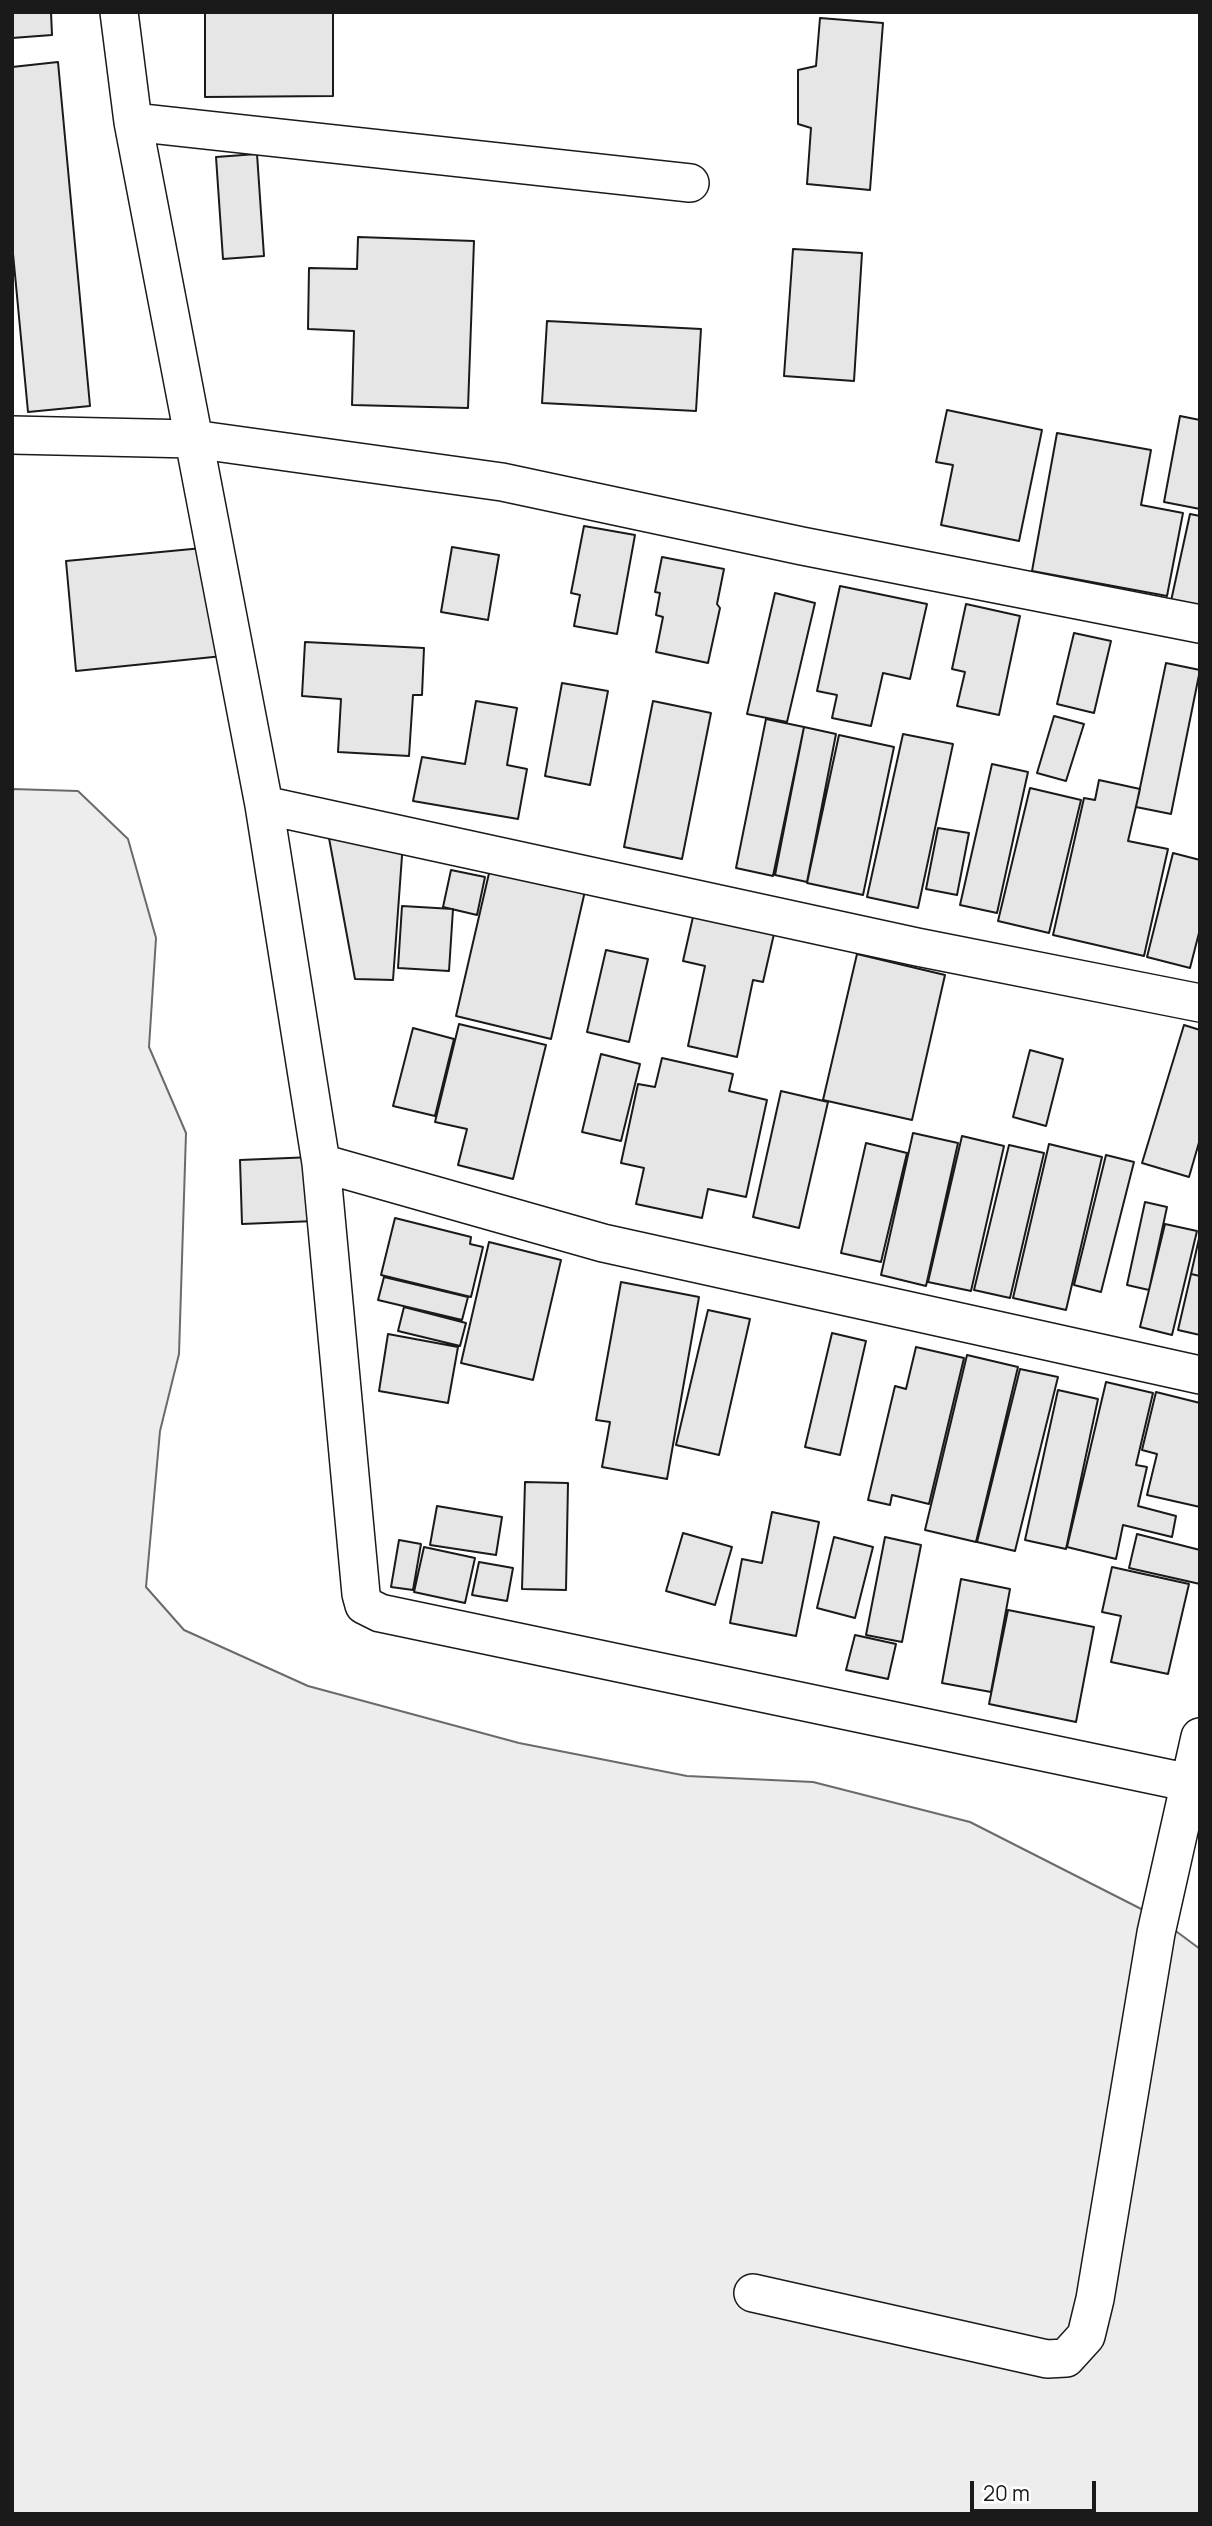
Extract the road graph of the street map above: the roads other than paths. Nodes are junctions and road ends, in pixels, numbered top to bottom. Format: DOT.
graph roads {
  1 [pos="119,12"];
  2 [pos="133,122"];
  3 [pos="690,184"];
  4 [pos="12,435"];
  5 [pos="193,439"];
  6 [pos="1200,624"];
  7 [pos="264,806"];
  8 [pos="1200,1003"];
  9 [pos="321,1163"];
  10 [pos="1200,1375"];
  11 [pos="1200,1737"];
  12 [pos="1195,1784"];
  13 [pos="753,2293"];
  1 -- 2 [label="street"];
  2 -- 3 [label="street"];
  2 -- 5 [label="street"];
  4 -- 5 [label="street"];
  5 -- 6 [label="street"];
  5 -- 7 [label="street"];
  7 -- 8 [label="street"];
  7 -- 9 [label="street"];
  9 -- 10 [label="street"];
  9 -- 12 [label="street"];
  11 -- 12 [label="street"];
  12 -- 13 [label="street"];
}
